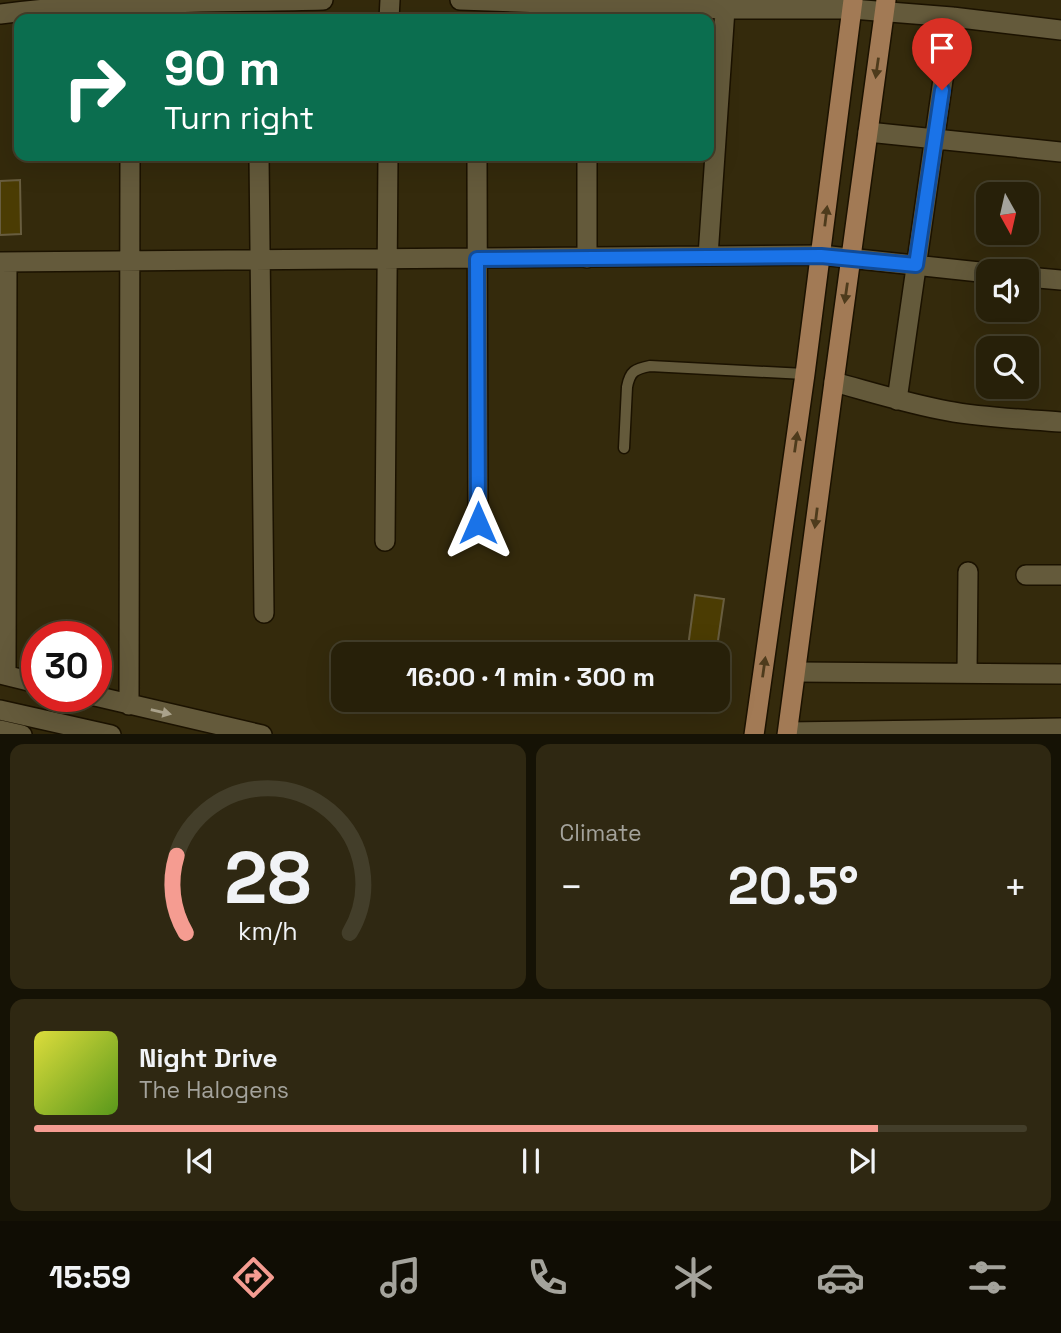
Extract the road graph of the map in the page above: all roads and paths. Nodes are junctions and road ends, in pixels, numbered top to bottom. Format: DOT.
graph roads {
  1 [pos="323,0"];
  2 [pos="460,0"];
  3 [pos="477,1"];
  4 [pos="853,4"];
  5 [pos="886,5"];
  6 [pos="724,9"];
  7 [pos="131,11"];
  8 [pos="257,11"];
  9 [pos="586,11"];
  10 [pos="0,14"];
  11 [pos="952,17"];
  12 [pos="1061,30"];
  13 [pos="868,132"];
  14 [pos="935,139"];
  15 [pos="1061,152"];
  16 [pos="130,161"];
  17 [pos="259,161"];
  18 [pos="388,161"];
  19 [pos="477,161"];
  20 [pos="587,161"];
  21 [pos="708,256"];
  22 [pos="821,256"];
  23 [pos="587,258"];
  24 [pos="851,258"];
  25 [pos="477,259"];
  26 [pos="387,260"];
  27 [pos="260,261"];
  28 [pos="4,262"];
  29 [pos="130,262"];
  30 [pos="916,265"];
  31 [pos="976,272"];
  32 [pos="1039,278"];
  33 [pos="1061,280"];
  34 [pos="805,374"];
  35 [pos="834,382"];
  36 [pos="897,400"];
  37 [pos="1061,422"];
  38 [pos="624,448"];
  39 [pos="478,523"];
  40 [pos="385,541"];
  41 [pos="968,572"];
  42 [pos="1026,575"];
  43 [pos="1061,575"];
  44 [pos="264,612"];
  45 [pos="796,672"];
  46 [pos="967,673"];
  47 [pos="1061,674"];
  48 [pos="3,675"];
  49 [pos="21,679"];
  50 [pos="112,701"];
  51 [pos="128,705"];
  52 [pos="0,710"];
  53 [pos="1061,728"];
  54 [pos="0,730"];
  55 [pos="788,733"];
  56 [pos="22,734"];
  57 [pos="111,734"];
  58 [pos="262,734"];
  59 [pos="754,734"];
  1 -- 8 [label="street"];
  2 -- 3 [label="street"];
  3 -- 9 [label="street"];
  4 -- 5 [label="street"];
  4 -- 6 [label="street"];
  22 -- 4 [label="main road, one-way"];
  5 -- 11 [label="street"];
  5 -- 13 [label="main road, one-way"];
  6 -- 9 [label="street"];
  6 -- 21 [label="street"];
  7 -- 8 [label="street"];
  7 -- 10 [label="street"];
  11 -- 12 [label="street"];
  11 -- 14 [label="street"];
  13 -- 14 [label="street"];
  13 -- 24 [label="main road"];
  14 -- 15 [label="street"];
  14 -- 30 [label="street"];
  16 -- 29 [label="street"];
  17 -- 27 [label="street"];
  18 -- 26 [label="street"];
  19 -- 25 [label="street"];
  20 -- 23 [label="street"];
  21 -- 22 [label="street"];
  21 -- 23 [label="street"];
  22 -- 24 [label="street"];
  22 -- 34 [label="main road"];
  23 -- 25 [label="street"];
  24 -- 30 [label="street"];
  24 -- 35 [label="main road, one-way"];
  25 -- 26 [label="street"];
  25 -- 39 [label="street"];
  26 -- 27 [label="street"];
  26 -- 40 [label="street"];
  27 -- 29 [label="street"];
  27 -- 44 [label="street"];
  28 -- 29 [label="street"];
  28 -- 48 [label="street"];
  29 -- 51 [label="street"];
  30 -- 31 [label="street"];
  30 -- 36 [label="street"];
  32 -- 33 [label="street"];
  34 -- 38 [label="lane"];
  59 -- 34 [label="main road, one-way"];
  35 -- 36 [label="street"];
  35 -- 45 [label="main road, one-way"];
  36 -- 37 [label="street"];
  41 -- 46 [label="street"];
  42 -- 43 [label="street"];
  45 -- 46 [label="street"];
  45 -- 55 [label="main road"];
  46 -- 47 [label="street"];
  48 -- 49 [label="street"];
  50 -- 51 [label="street"];
  51 -- 58 [label="street, one-way"];
  52 -- 57 [label="street"];
  53 -- 55 [label="street"];
  54 -- 56 [label="street"];
}
